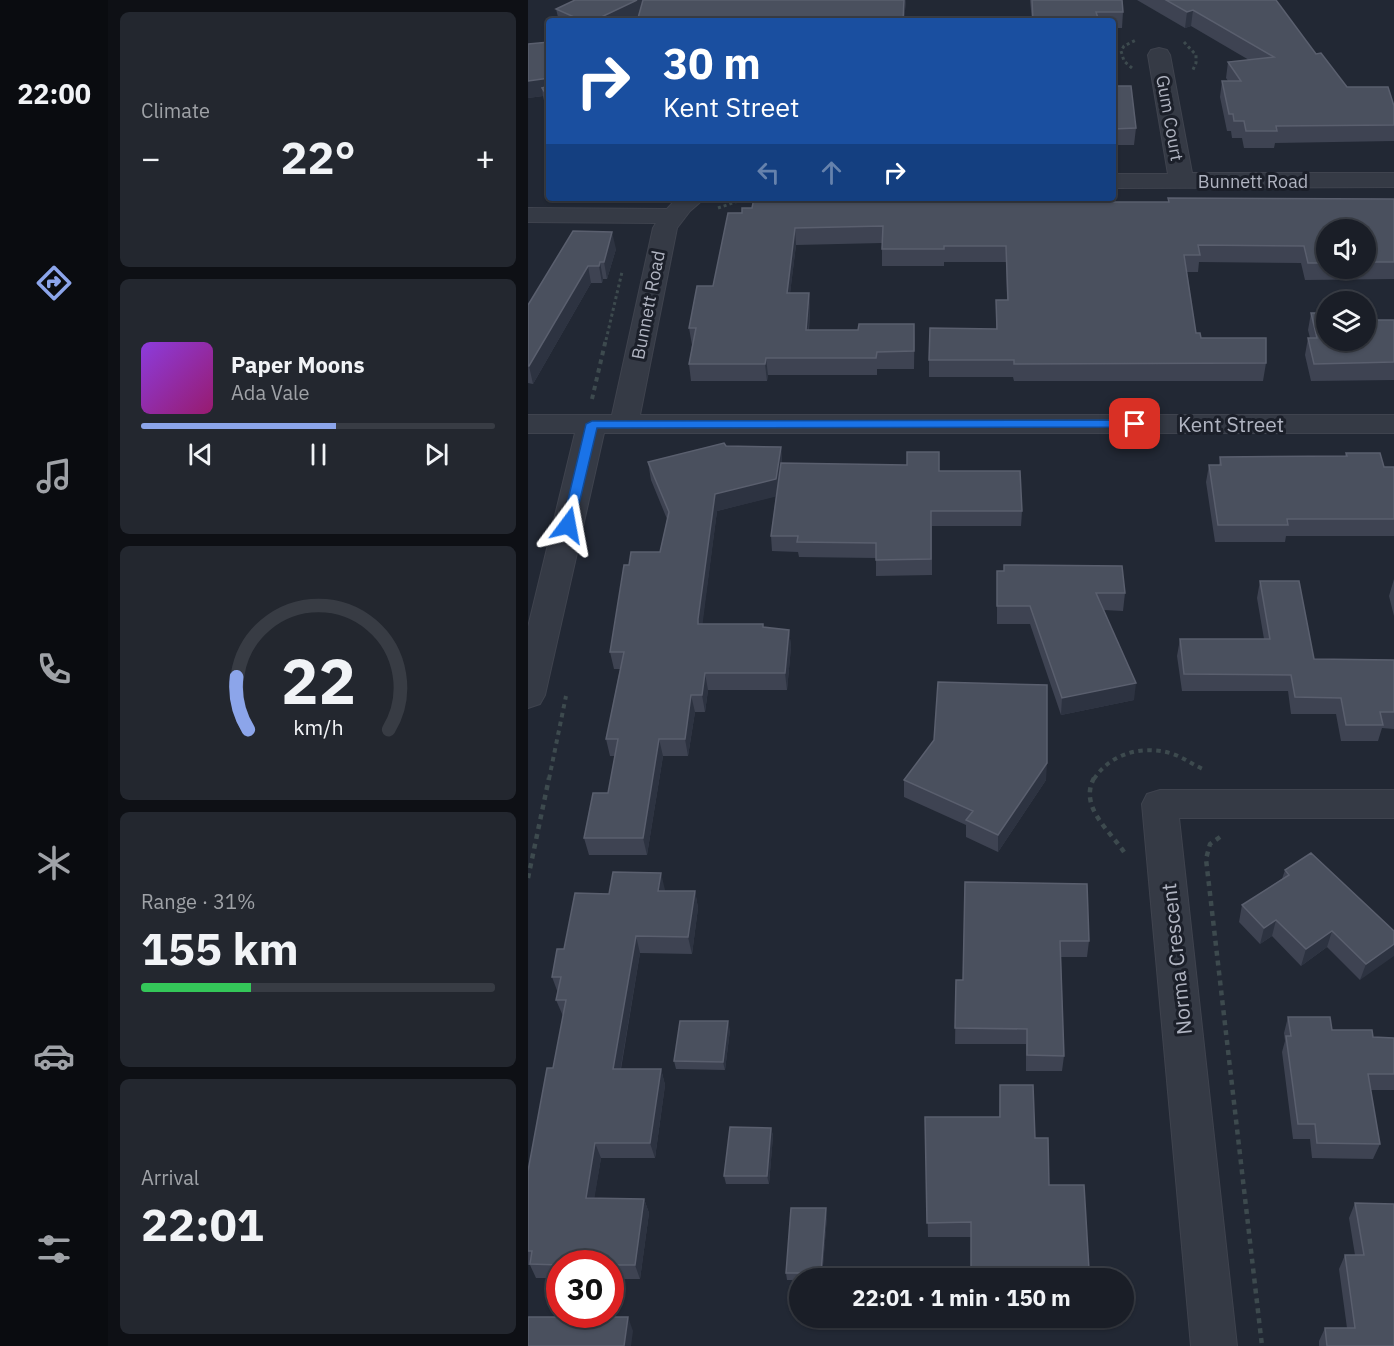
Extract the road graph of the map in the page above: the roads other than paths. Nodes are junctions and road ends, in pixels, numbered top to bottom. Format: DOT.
graph roads {
  1 [pos="1159,55"];
  2 [pos="1116,180"];
  3 [pos="1394,180"];
  4 [pos="1181,181"];
  5 [pos="704,204"];
  6 [pos="528,215"];
  7 [pos="671,216"];
  8 [pos="591,415"];
  9 [pos="528,424"];
  10 [pos="624,424"];
  11 [pos="1394,424"];
  12 [pos="528,695"];
  13 [pos="1394,804"];
  14 [pos="1214,1346"];
  1 -- 4 [label="street, Gum Court"];
  2 -- 4 [label="street, Bunnett Road"];
  3 -- 4 [label="street, Bunnett Road"];
  5 -- 7 [label="street, Bunnett Road"];
  6 -- 7 [label="street"];
  7 -- 10 [label="street, Bunnett Road"];
  8 -- 9 [label="street, Kent Street"];
  8 -- 10 [label="street, Kent Street"];
  8 -- 12 [label="street"];
  10 -- 11 [label="street, Kent Street"];
  13 -- 14 [label="street, Norma Crescent"];
}
